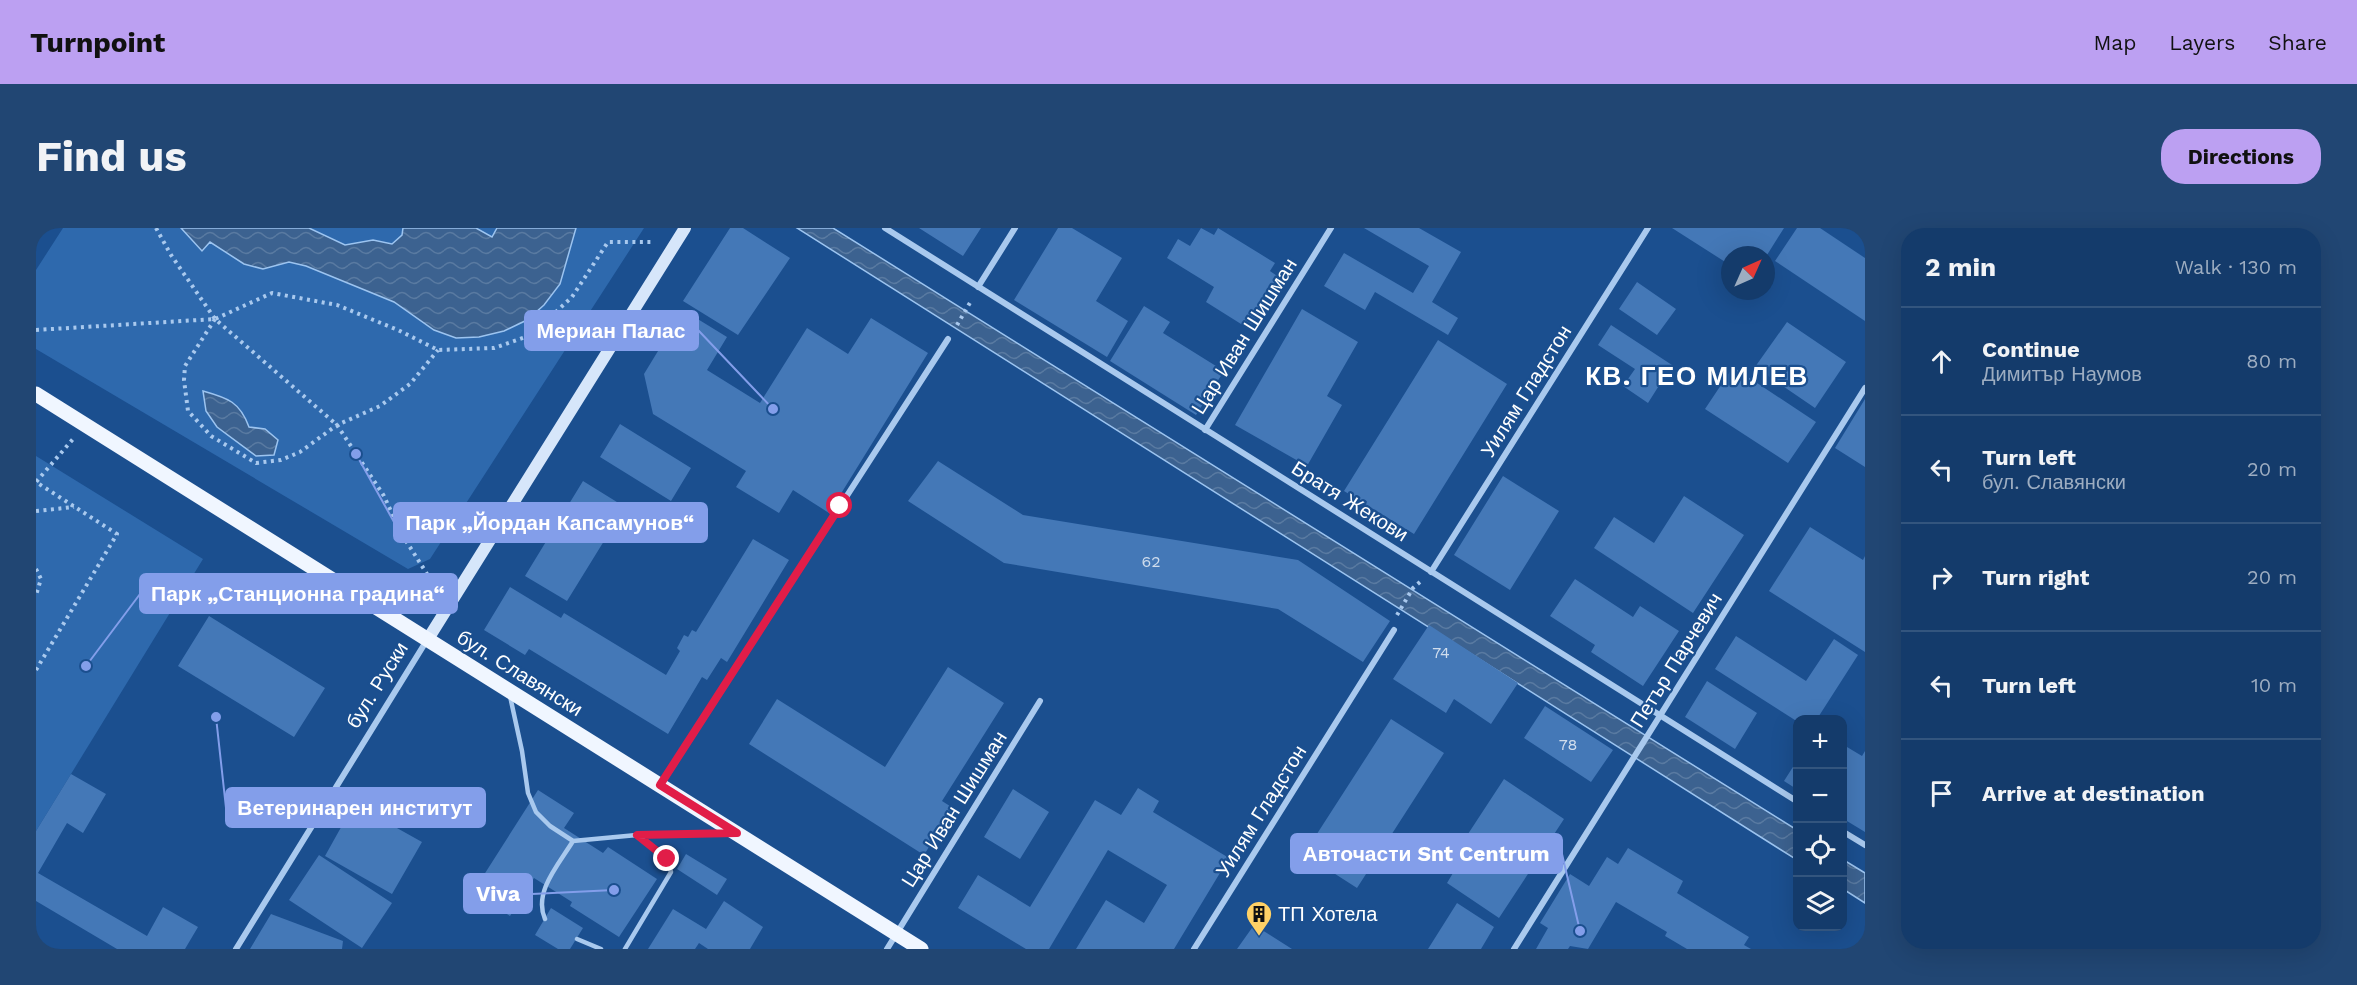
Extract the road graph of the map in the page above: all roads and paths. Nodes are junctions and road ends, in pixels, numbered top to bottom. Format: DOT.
graph roads {
  1 [pos="156,228"];
  2 [pos="685,228"];
  3 [pos="885,228"];
  4 [pos="1015,228"];
  5 [pos="1331,228"];
  6 [pos="1648,228"];
  7 [pos="676,242"];
  8 [pos="978,287"];
  9 [pos="215,319"];
  10 [pos="36,330"];
  11 [pos="948,339"];
  12 [pos="438,350"];
  13 [pos="1865,388"];
  14 [pos="36,394"];
  15 [pos="84,424"];
  16 [pos="337,425"];
  17 [pos="1205,430"];
  18 [pos="74,507"];
  19 [pos="36,511"];
  20 [pos="36,569"];
  21 [pos="1431,572"];
  22 [pos="1413,588"];
  23 [pos="36,595"];
  24 [pos="448,607"];
  25 [pos="1397,613"];
  26 [pos="1394,630"];
  27 [pos="428,639"];
  28 [pos="36,670"];
  29 [pos="509,691"];
  30 [pos="1040,701"];
  31 [pos="1660,715"];
  32 [pos="660,785"];
  33 [pos="1793,799"];
  34 [pos="737,833"];
  35 [pos="1847,834"];
  36 [pos="637,835"];
  37 [pos="573,841"];
  38 [pos="1865,845"];
  39 [pos="545,919"];
  40 [pos="897,934"];
  41 [pos="577,939"];
  42 [pos="236,949"];
  43 [pos="602,949"];
  44 [pos="625,949"];
  45 [pos="887,949"];
  46 [pos="921,949"];
  47 [pos="1194,949"];
  48 [pos="1514,949"];
  1 -- 9 [label="path"];
  2 -- 7 [label="street, бул. Руски"];
  3 -- 8 [label="street, Братя Жекови"];
  4 -- 8 [label="street"];
  5 -- 17 [label="street, Цар Иван Шишман"];
  6 -- 21 [label="street, Уилям Гладстон"];
  7 -- 12 [label="path"];
  7 -- 24 [label="street, бул. Руски"];
  8 -- 17 [label="street, Братя Жекови"];
  9 -- 10 [label="path"];
  9 -- 12 [label="path"];
  9 -- 16 [label="path"];
  9 -- 16 [label="path"];
  11 -- 32 [label="street"];
  12 -- 16 [label="path"];
  13 -- 31 [label="street, Петър Парчевич"];
  14 -- 15 [label="main road, бул. Славянски"];
  15 -- 18 [label="path"];
  15 -- 27 [label="main road, бул. Славянски"];
  16 -- 24 [label="path"];
  17 -- 21 [label="street, Братя Жекови"];
  18 -- 19 [label="path"];
  18 -- 28 [label="path"];
  20 -- 23 [label="path"];
  21 -- 31 [label="street, Братя Жекови"];
  22 -- 25 [label="path"];
  24 -- 27 [label="street, бул. Руски"];
  26 -- 47 [label="street, Уилям Гладстон"];
  27 -- 29 [label="main road, бул. Славянски"];
  27 -- 42 [label="street, бул. Руски"];
  29 -- 32 [label="main road, бул. Славянски"];
  29 -- 37 [label="lane"];
  30 -- 40 [label="street, Цар Иван Шишман"];
  31 -- 33 [label="street, Братя Жекови"];
  31 -- 48 [label="street, Петър Парчевич"];
  32 -- 34 [label="main road, бул. Славянски"];
  34 -- 36 [label="lane"];
  34 -- 40 [label="main road, бул. Славянски"];
  35 -- 38 [label="street"];
  36 -- 37 [label="lane"];
  36 -- 44 [label="lane"];
  37 -- 39 [label="lane"];
  40 -- 45 [label="street, Цар Иван Шишман"];
  40 -- 46 [label="main road, бул. Славянски"];
  41 -- 43 [label="lane"];
}
